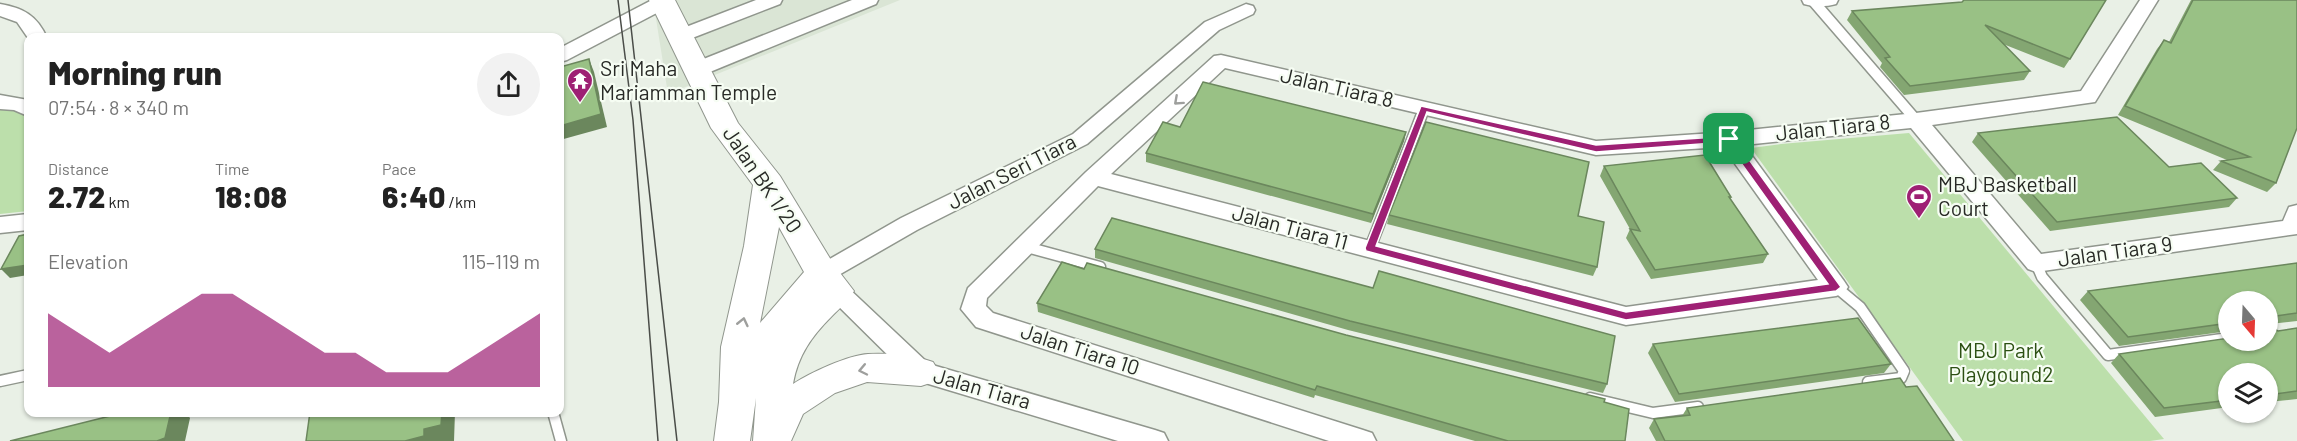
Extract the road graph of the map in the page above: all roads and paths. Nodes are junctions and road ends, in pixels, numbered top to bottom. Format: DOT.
graph roads {
  1 [pos="773,0"];
  2 [pos="869,0"];
  3 [pos="2150,0"];
  4 [pos="662,1"];
  5 [pos="1818,1"];
  6 [pos="0,10"];
  7 [pos="1246,10"];
  8 [pos="36,33"];
  9 [pos="680,36"];
  10 [pos="564,54"];
  11 [pos="1221,61"];
  12 [pos="698,69"];
  13 [pos="1424,109"];
  14 [pos="1916,120"];
  15 [pos="1729,139"];
  16 [pos="1094,177"];
  17 [pos="769,183"];
  18 [pos="2297,213"];
  19 [pos="24,222"];
  20 [pos="0,225"];
  21 [pos="1023,246"];
  22 [pos="1370,248"];
  23 [pos="2036,263"];
  24 [pos="1115,272"];
  25 [pos="829,283"];
  26 [pos="1836,287"];
  27 [pos="2218,340"];
  28 [pos="921,372"];
  29 [pos="24,376"];
  30 [pos="0,381"];
  31 [pos="1854,384"];
  32 [pos="1574,394"];
  33 [pos="736,401"];
  34 [pos="1712,405"];
  35 [pos="554,417"];
  36 [pos="561,441"];
  37 [pos="732,441"];
  38 [pos="772,441"];
  39 [pos="1155,441"];
  40 [pos="1363,441"];
  1 -- 9 [label="street"];
  2 -- 12 [label="street"];
  3 -- 14 [label="street, Jalan Tiara 8"];
  4 -- 9 [label="street, Jalan BK 1/20"];
  4 -- 10 [label="street"];
  5 -- 14 [label="lane"];
  6 -- 8 [label="street"];
  7 -- 25 [label="street, Jalan Seri Tiara"];
  9 -- 12 [label="street, Jalan BK 1/20"];
  11 -- 13 [label="street, Jalan Tiara 8"];
  11 -- 16 [label="street, Jalan Tiara 10, one-way"];
  12 -- 17 [label="street, Jalan BK 1/20"];
  13 -- 15 [label="street, Jalan Tiara 8"];
  13 -- 22 [label="lane"];
  14 -- 15 [label="street, Jalan Tiara 8"];
  14 -- 23 [label="street, Jalan Tiara 9"];
  15 -- 26 [label="street"];
  16 -- 21 [label="street, Jalan Tiara 10"];
  16 -- 22 [label="street, Jalan Tiara 11"];
  17 -- 25 [label="street, Jalan BK 1/20"];
  33 -- 17 [label="street, one-way"];
  18 -- 23 [label="street, Jalan Tiara 9"];
  19 -- 20 [label="street"];
  21 -- 24 [label="lane"];
  21 -- 40 [label="street, Jalan Tiara 10"];
  22 -- 26 [label="street, Jalan Tiara 11"];
  23 -- 27 [label="lane"];
  25 -- 28 [label="street, Jalan Tiara"];
  25 -- 33 [label="street"];
  25 -- 38 [label="street"];
  26 -- 31 [label="lane"];
  28 -- 38 [label="street, one-way"];
  28 -- 39 [label="street, Jalan Tiara"];
  29 -- 30 [label="lane"];
  32 -- 34 [label="lane"];
  33 -- 37 [label="street"];
  35 -- 36 [label="lane"];
}
